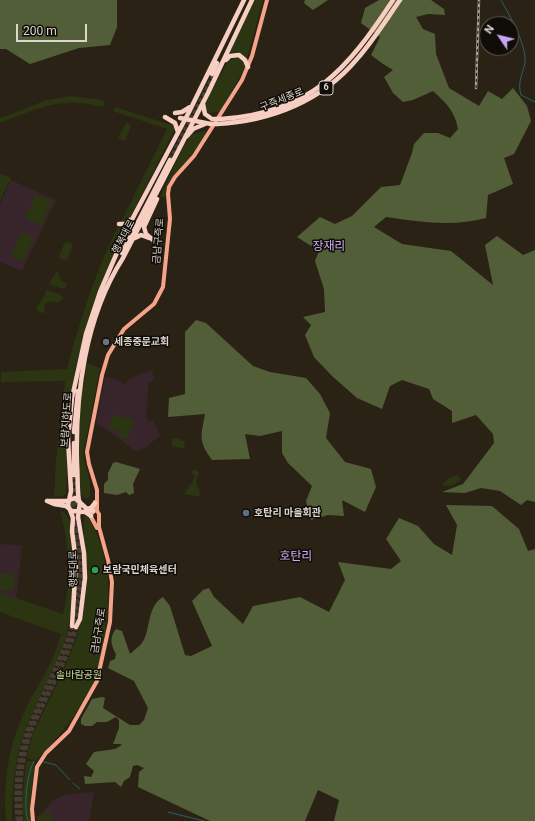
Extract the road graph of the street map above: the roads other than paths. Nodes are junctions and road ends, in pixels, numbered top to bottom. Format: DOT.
graph roads {
  1 [pos="245,0"];
  2 [pos="251,0"];
  3 [pos="267,0"];
  4 [pos="393,0"];
  5 [pos="400,0"];
  6 [pos="248,67"];
  7 [pos="215,73"];
  8 [pos="201,88"];
  9 [pos="208,93"];
  10 [pos="193,104"];
  11 [pos="175,113"];
  12 [pos="165,117"];
  13 [pos="183,118"];
  14 [pos="213,119"];
  15 [pos="193,120"];
  16 [pos="200,121"];
  17 [pos="205,124"];
  18 [pos="178,132"];
  19 [pos="174,139"];
  20 [pos="183,142"];
  21 [pos="169,159"];
  22 [pos="162,184"];
  23 [pos="139,205"];
  24 [pos="122,240"];
  25 [pos="131,242"];
  26 [pos="111,272"];
  27 [pos="81,366"];
  28 [pos="72,477"];
  29 [pos="96,487"];
  30 [pos="69,501"];
  31 [pos="80,502"];
  32 [pos="60,503"];
  33 [pos="95,503"];
  34 [pos="70,509"];
  35 [pos="78,510"];
  36 [pos="95,511"];
  37 [pos="89,514"];
  38 [pos="98,518"];
  39 [pos="79,522"];
  40 [pos="81,530"];
  41 [pos="72,531"];
  42 [pos="103,543"];
  43 [pos="33,821"];
  1 -- 7 [label="highway"];
  1 -- 8 [label="highway, 행복대로"];
  2 -- 7 [label="highway, 행복대로"];
  3 -- 6 [label="main road, 금남구즉로"];
  4 -- 14 [label="highway, 구즉세종로 / 6, bridge"];
  5 -- 17 [label="highway, 구즉세종로 / 6, bridge"];
  6 -- 7 [label="highway"];
  6 -- 29 [label="main road, 금남구즉로"];
  7 -- 9 [label="highway, 행복대로"];
  8 -- 9 [label="highway"];
  8 -- 10 [label="highway, 행복대로"];
  9 -- 14 [label="highway"];
  9 -- 15 [label="highway, 행복대로"];
  10 -- 11 [label="highway"];
  10 -- 13 [label="highway, 행복대로"];
  12 -- 18 [label="highway"];
  13 -- 15 [label="highway, 구즉세종로"];
  13 -- 18 [label="highway, 행복대로"];
  14 -- 16 [label="highway, 구즉세종로 / 6"];
  15 -- 16 [label="highway, 구즉세종로"];
  15 -- 20 [label="highway, 행복대로"];
  16 -- 17 [label="highway, 구즉세종로"];
  17 -- 20 [label="highway"];
  18 -- 19 [label="highway, 행복대로"];
  19 -- 20 [label="highway"];
  19 -- 23 [label="highway, 행복대로"];
  20 -- 22 [label="highway, 행복대로"];
  21 -- 26 [label="highway"];
  22 -- 25 [label="highway, 행복대로"];
  22 -- 25 [label="highway"];
  23 -- 24 [label="highway, 행복대로"];
  23 -- 24 [label="highway"];
  24 -- 26 [label="highway, 행복대로"];
  25 -- 26 [label="highway, 행복대로"];
  26 -- 27 [label="highway, 행복대로"];
  27 -- 28 [label="highway, 행복대로"];
  27 -- 28 [label="highway, 행복대로"];
  28 -- 30 [label="highway, 행복대로"];
  28 -- 31 [label="highway, 행복대로"];
  28 -- 32 [label="highway"];
  29 -- 33 [label="main road, 금남구즉로"];
  29 -- 36 [label="main road, 금남구즉로"];
  30 -- 31 [label="highway"];
  30 -- 32 [label="highway"];
  30 -- 34 [label="highway, 행복대로"];
  31 -- 35 [label="highway, 행복대로"];
  31 -- 37 [label="highway"];
  32 -- 34 [label="highway"];
  32 -- 41 [label="highway"];
  33 -- 36 [label="main road, 금남구즉로"];
  33 -- 37 [label="highway"];
  34 -- 35 [label="highway"];
  34 -- 41 [label="highway, 행복대로"];
  35 -- 37 [label="highway"];
  35 -- 39 [label="highway, 행복대로"];
  36 -- 37 [label="highway"];
  36 -- 38 [label="main road, 금남구즉로"];
  37 -- 38 [label="main road"];
  37 -- 39 [label="highway"];
  37 -- 42 [label="main road, 금남구즉로"];
  38 -- 42 [label="main road, 금남구즉로"];
  39 -- 40 [label="highway, 행복대로"];
  40 -- 41 [label="highway"];
  40 -- 41 [label="highway, 행복대로"];
  42 -- 43 [label="main road, 금남구즉로"];
}
